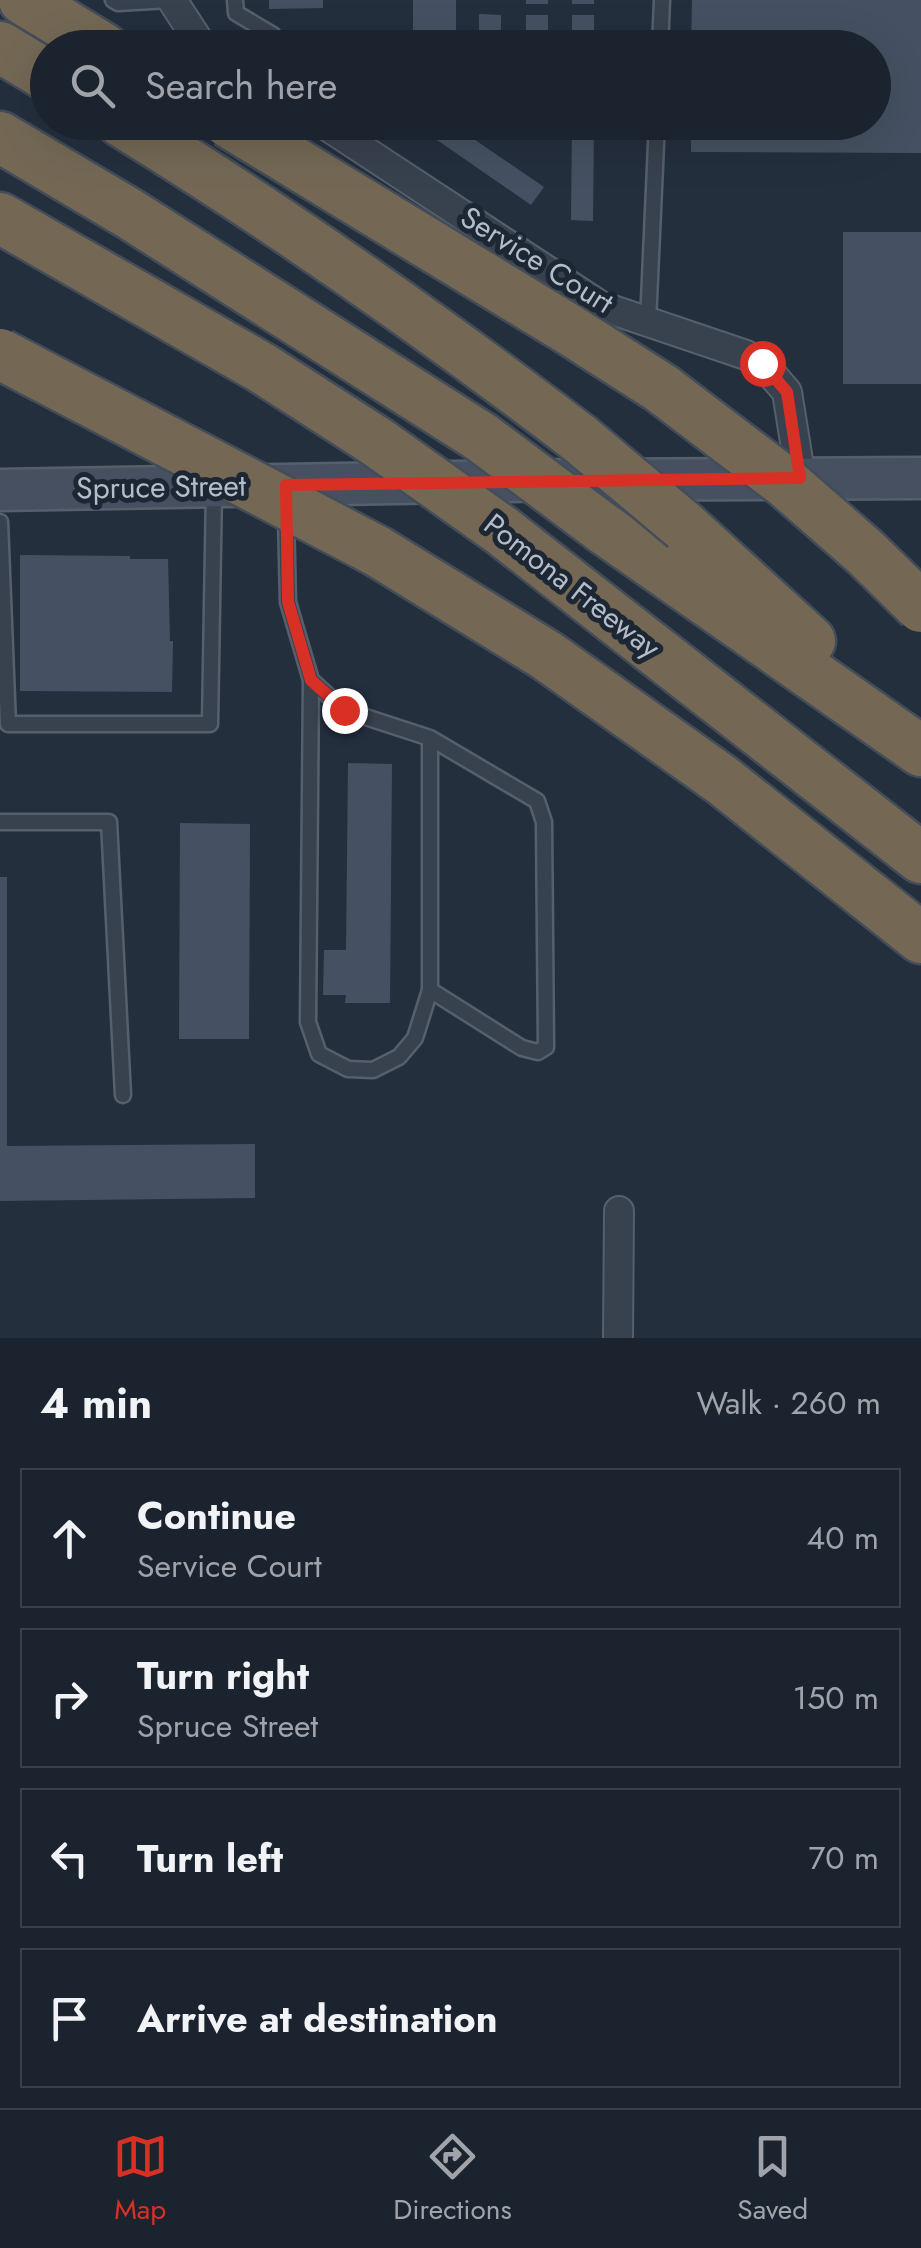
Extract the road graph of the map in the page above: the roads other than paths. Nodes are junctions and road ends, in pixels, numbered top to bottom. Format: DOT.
graph roads {
  1 [pos="24,0"];
  2 [pos="113,0"];
  3 [pos="170,0"];
  4 [pos="235,0"];
  5 [pos="662,0"];
  6 [pos="73,30"];
  7 [pos="191,30"];
  8 [pos="265,30"];
  9 [pos="661,30"];
  10 [pos="0,47"];
  11 [pos="0,64"];
  12 [pos="30,65"];
  13 [pos="30,80"];
  14 [pos="0,137"];
  15 [pos="144,140"];
  16 [pos="151,140"];
  17 [pos="258,140"];
  18 [pos="349,140"];
  19 [pos="656,140"];
  20 [pos="197,168"];
  21 [pos="0,218"];
  22 [pos="0,245"];
  23 [pos="648,322"];
  24 [pos="0,354"];
  25 [pos="262,368"];
  26 [pos="800,478"];
  27 [pos="921,478"];
  28 [pos="286,485"];
  29 [pos="214,486"];
  30 [pos="0,490"];
  31 [pos="0,522"];
  32 [pos="921,607"];
  33 [pos="311,680"];
  34 [pos="430,738"];
  35 [pos="921,742"];
  36 [pos="921,751"];
  37 [pos="0,822"];
  38 [pos="921,858"];
  39 [pos="921,938"];
  40 [pos="430,990"];
  41 [pos="123,1095"];
  42 [pos="619,1210"];
  43 [pos="618,1338"];
  1 -- 6 [label="highway"];
  2 -- 3 [label="lane"];
  3 -- 7 [label="street"];
  4 -- 8 [label="lane"];
  5 -- 9 [label="lane"];
  10 -- 12 [label="highway"];
  11 -- 13 [label="highway"];
  14 -- 36 [label="highway, Pomona Freeway, bridge"];
  15 -- 20 [label="highway"];
  16 -- 20 [label="highway"];
  17 -- 32 [label="highway, bridge"];
  18 -- 23 [label="street, Service Court"];
  19 -- 23 [label="lane"];
  20 -- 35 [label="highway, bridge"];
  21 -- 25 [label="highway, Pomona Freeway"];
  22 -- 25 [label="highway"];
  23 -- 26 [label="street, Service Court"];
  24 -- 39 [label="highway, bridge"];
  25 -- 38 [label="highway, Pomona Freeway, bridge"];
  26 -- 27 [label="main road, Spruce Street"];
  26 -- 28 [label="main road, Spruce Street"];
  28 -- 29 [label="main road, Spruce Street"];
  28 -- 33 [label="lane"];
  29 -- 30 [label="main road, Spruce Street"];
  29 -- 31 [label="lane"];
  33 -- 34 [label="lane"];
  33 -- 40 [label="lane"];
  34 -- 40 [label="lane"];
  34 -- 40 [label="lane"];
  37 -- 41 [label="lane"];
  42 -- 43 [label="street"];
}
